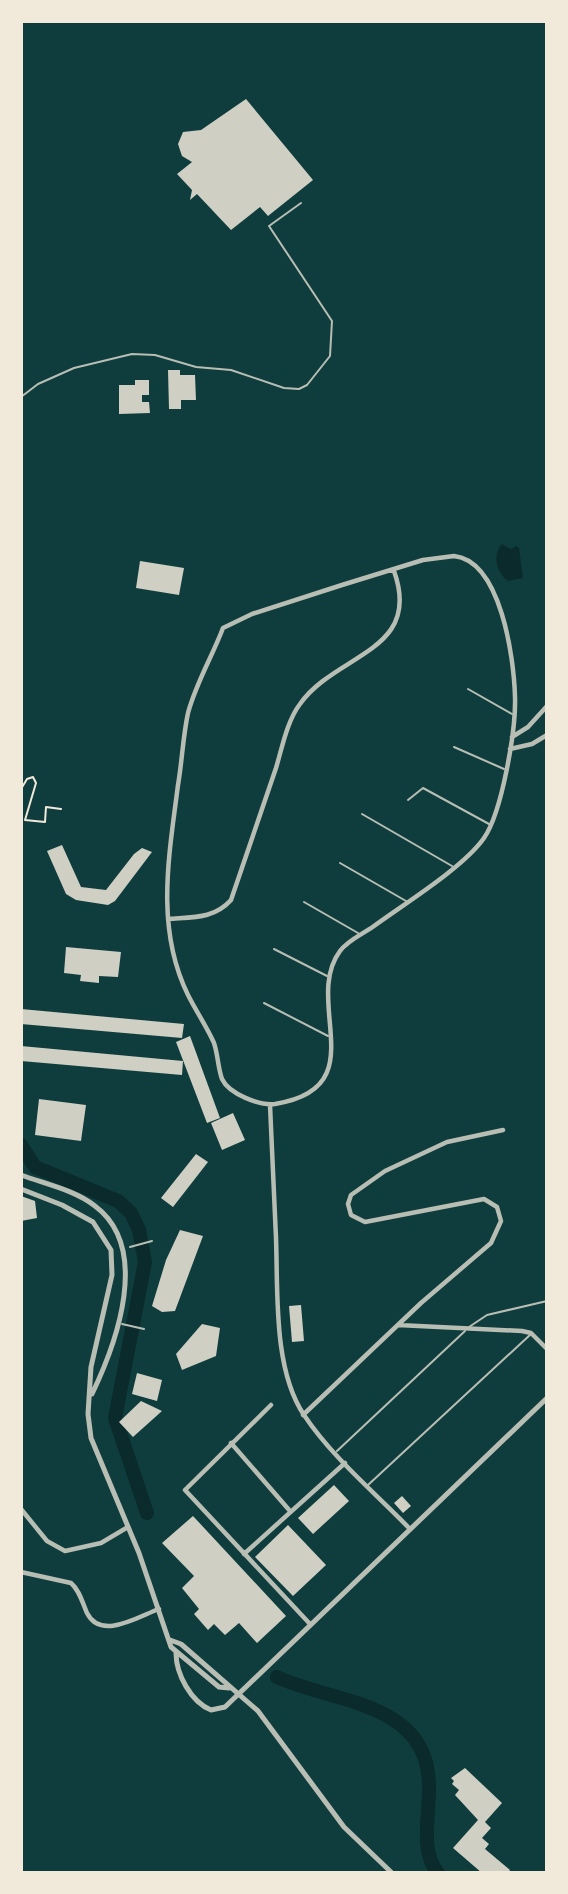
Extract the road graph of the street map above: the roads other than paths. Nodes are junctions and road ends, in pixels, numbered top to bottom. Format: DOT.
graph roads {
  1 [pos="300,203"];
  2 [pos="21,397"];
  3 [pos="394,571"];
  4 [pos="468,689"];
  5 [pos="547,706"];
  6 [pos="514,715"];
  7 [pos="546,737"];
  8 [pos="512,738"];
  9 [pos="454,747"];
  10 [pos="510,749"];
  11 [pos="505,770"];
  12 [pos="408,800"];
  13 [pos="362,814"];
  14 [pos="492,825"];
  15 [pos="340,863"];
  16 [pos="454,867"];
  17 [pos="407,901"];
  18 [pos="304,902"];
  19 [pos="168,919"];
  20 [pos="360,935"];
  21 [pos="274,949"];
  22 [pos="327,975"];
  23 [pos="264,1003"];
  24 [pos="333,1039"];
  25 [pos="270,1105"];
  26 [pos="503,1130"];
  27 [pos="21,1175"];
  28 [pos="21,1189"];
  29 [pos="152,1241"];
  30 [pos="130,1247"];
  31 [pos="547,1301"];
  32 [pos="102,1320"];
  33 [pos="117,1323"];
  34 [pos="398,1325"];
  35 [pos="468,1328"];
  36 [pos="144,1329"];
  37 [pos="531,1333"];
  38 [pos="547,1349"];
  39 [pos="90,1397"];
  40 [pos="547,1398"];
  41 [pos="271,1405"];
  42 [pos="303,1415"];
  43 [pos="231,1443"];
  44 [pos="335,1453"];
  45 [pos="345,1463"];
  46 [pos="368,1486"];
  47 [pos="21,1509"];
  48 [pos="290,1511"];
  49 [pos="128,1527"];
  50 [pos="409,1528"];
  51 [pos="244,1554"];
  52 [pos="21,1572"];
  53 [pos="159,1609"];
  54 [pos="310,1624"];
  55 [pos="170,1640"];
  56 [pos="176,1653"];
  57 [pos="229,1688"];
  58 [pos="238,1695"];
  59 [pos="392,1873"];
  1 -- 2 [label="lane"];
  3 -- 6 [label="street"];
  3 -- 19 [label="street"];
  3 -- 19 [label="street"];
  4 -- 6 [label="lane"];
  5 -- 8 [label="street"];
  6 -- 8 [label="street"];
  7 -- 10 [label="street"];
  8 -- 10 [label="street"];
  9 -- 11 [label="lane"];
  10 -- 11 [label="street"];
  11 -- 14 [label="street"];
  12 -- 14 [label="lane"];
  13 -- 16 [label="lane"];
  14 -- 16 [label="street"];
  15 -- 17 [label="lane"];
  16 -- 17 [label="street"];
  17 -- 20 [label="street"];
  18 -- 20 [label="lane"];
  19 -- 25 [label="street"];
  20 -- 22 [label="street"];
  21 -- 22 [label="lane"];
  22 -- 24 [label="street"];
  23 -- 24 [label="lane"];
  24 -- 25 [label="street"];
  25 -- 42 [label="street"];
  26 -- 34 [label="street"];
  27 -- 33 [label="street"];
  28 -- 32 [label="street"];
  29 -- 30 [label="lane"];
  31 -- 35 [label="lane"];
  32 -- 33 [label="street"];
  32 -- 39 [label="street"];
  33 -- 36 [label="lane"];
  33 -- 39 [label="street"];
  34 -- 35 [label="street"];
  34 -- 42 [label="street"];
  35 -- 37 [label="street"];
  35 -- 44 [label="lane"];
  37 -- 38 [label="street"];
  37 -- 46 [label="lane"];
  39 -- 49 [label="street"];
  40 -- 50 [label="street"];
  41 -- 43 [label="street"];
  42 -- 44 [label="street"];
  43 -- 48 [label="street"];
  43 -- 51 [label="street"];
  44 -- 45 [label="street"];
  45 -- 46 [label="street"];
  45 -- 48 [label="street"];
  46 -- 50 [label="street"];
  47 -- 49 [label="street"];
  48 -- 51 [label="street"];
  49 -- 53 [label="street"];
  50 -- 54 [label="street"];
  51 -- 54 [label="street"];
  52 -- 53 [label="street"];
  53 -- 55 [label="street"];
  54 -- 58 [label="street"];
  55 -- 56 [label="street"];
  55 -- 57 [label="street"];
  56 -- 57 [label="street"];
  56 -- 58 [label="street"];
  57 -- 58 [label="street"];
  58 -- 59 [label="street"];
}
